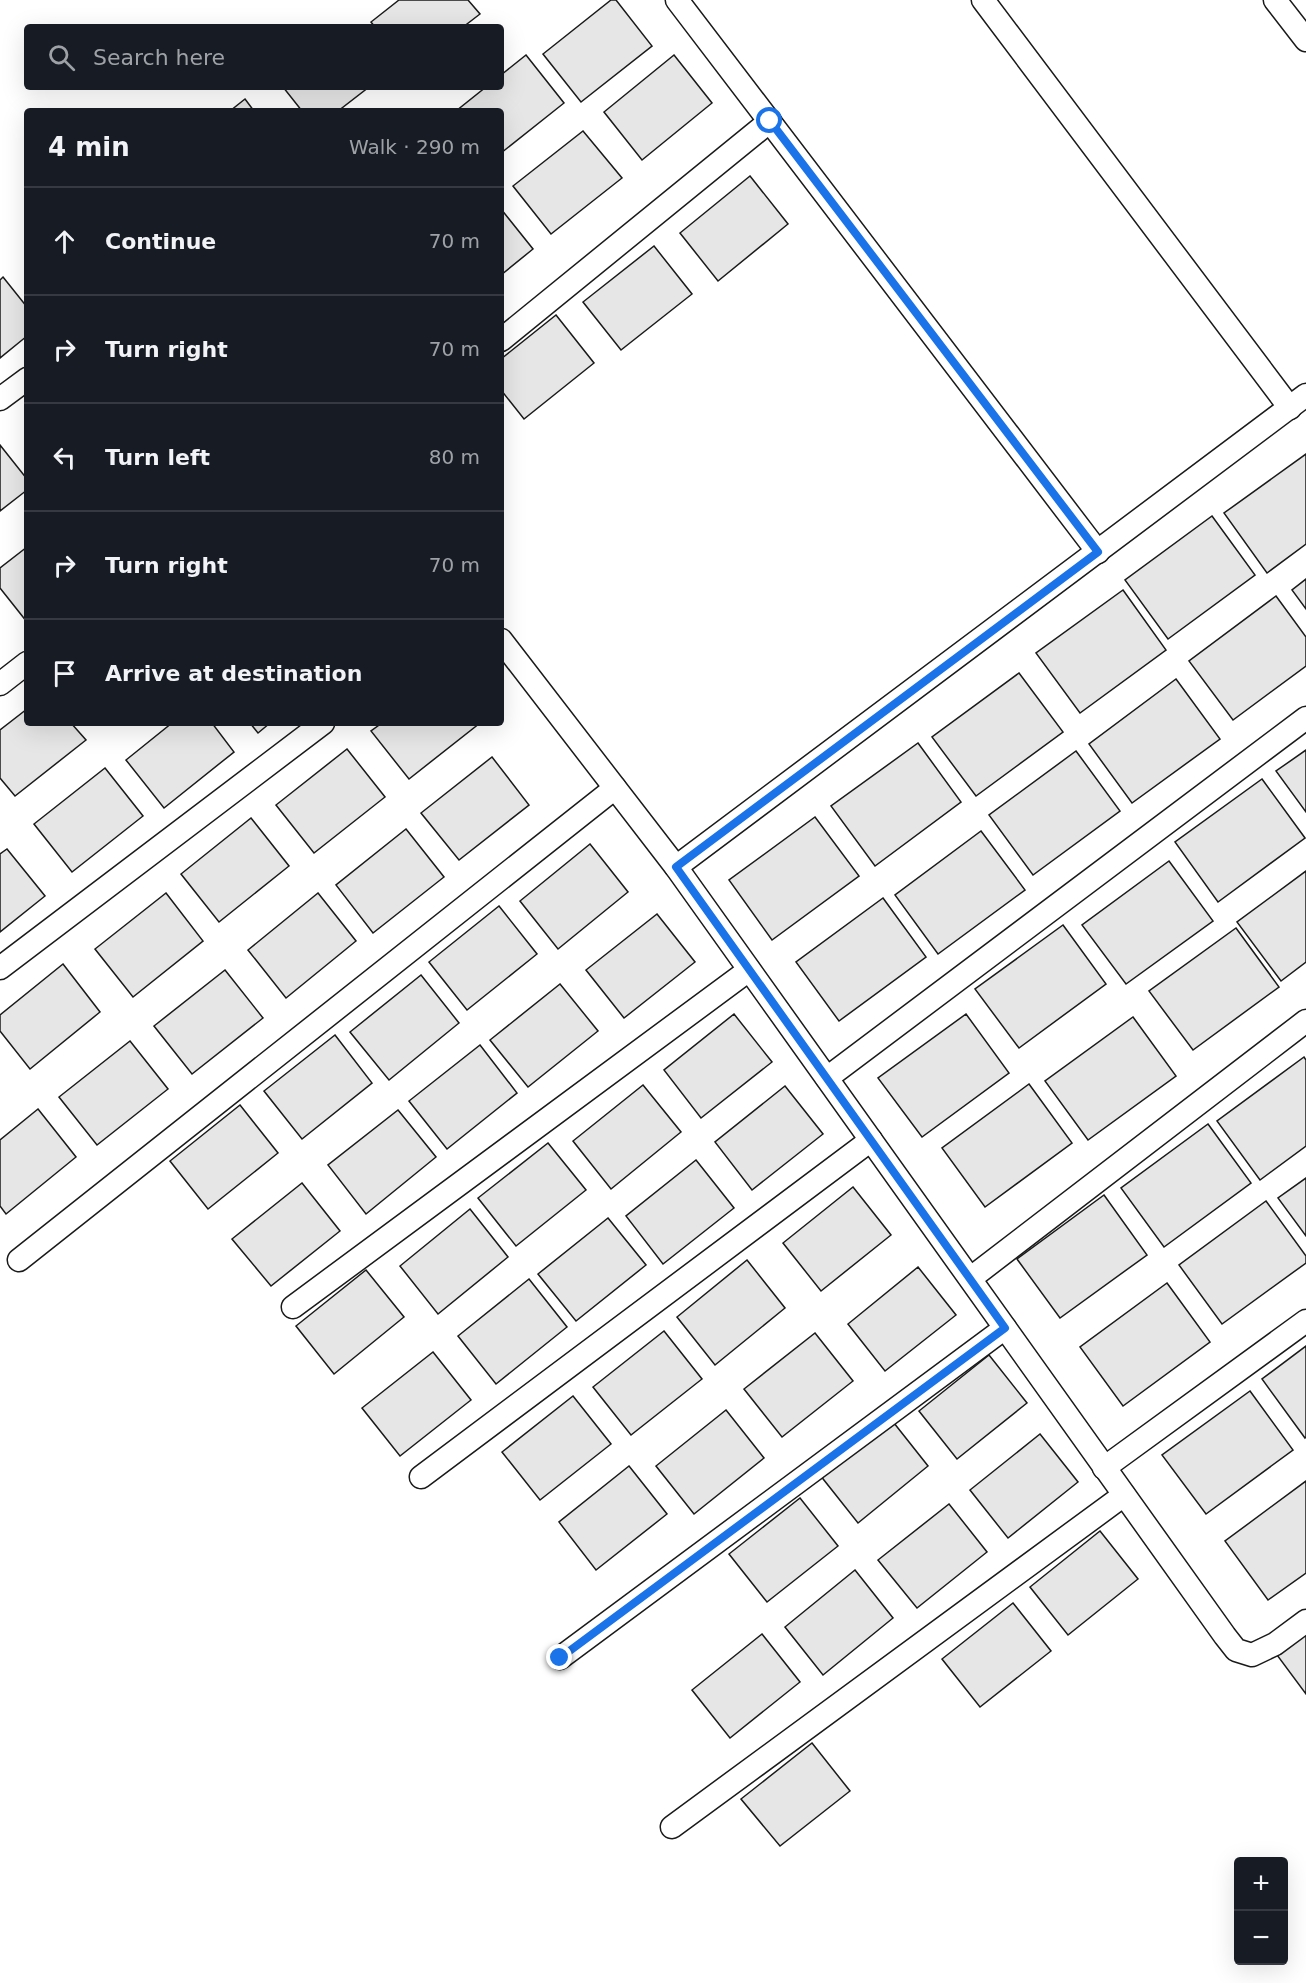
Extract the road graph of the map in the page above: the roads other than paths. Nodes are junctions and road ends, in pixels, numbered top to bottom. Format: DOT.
graph roads {
  1 [pos="677,0"];
  2 [pos="983,0"];
  3 [pos="1275,0"];
  4 [pos="1306,40"];
  5 [pos="770,121"];
  6 [pos="504,338"];
  7 [pos="24,381"];
  8 [pos="0,399"];
  9 [pos="1298,402"];
  10 [pos="1098,552"];
  11 [pos="504,644"];
  12 [pos="24,665"];
  13 [pos="0,684"];
  14 [pos="1306,718"];
  15 [pos="319,726"];
  16 [pos="615,788"];
  17 [pos="676,867"];
  18 [pos="0,968"];
  19 [pos="749,970"];
  20 [pos="1306,1021"];
  21 [pos="827,1078"];
  22 [pos="871,1140"];
  23 [pos="19,1260"];
  24 [pos="971,1278"];
  25 [pos="293,1307"];
  26 [pos="1306,1321"];
  27 [pos="1005,1328"];
  28 [pos="1104,1468"];
  29 [pos="421,1477"];
  30 [pos="1124,1495"];
  31 [pos="1306,1621"];
  32 [pos="560,1658"];
  33 [pos="672,1827"];
  1 -- 5 [label="lane"];
  2 -- 9 [label="lane"];
  3 -- 4 [label="lane"];
  5 -- 6 [label="lane"];
  5 -- 10 [label="lane"];
  7 -- 8 [label="lane"];
  9 -- 10 [label="lane"];
  10 -- 17 [label="lane"];
  11 -- 16 [label="lane"];
  12 -- 13 [label="lane"];
  14 -- 21 [label="lane"];
  15 -- 18 [label="lane"];
  16 -- 17 [label="lane"];
  16 -- 23 [label="lane"];
  17 -- 19 [label="lane"];
  19 -- 21 [label="lane"];
  19 -- 25 [label="lane"];
  20 -- 24 [label="lane"];
  21 -- 22 [label="lane"];
  22 -- 24 [label="lane"];
  22 -- 29 [label="lane"];
  24 -- 27 [label="lane"];
  26 -- 28 [label="lane"];
  27 -- 28 [label="lane"];
  27 -- 32 [label="lane"];
  28 -- 30 [label="lane"];
  30 -- 31 [label="lane"];
  30 -- 33 [label="lane"];
}
